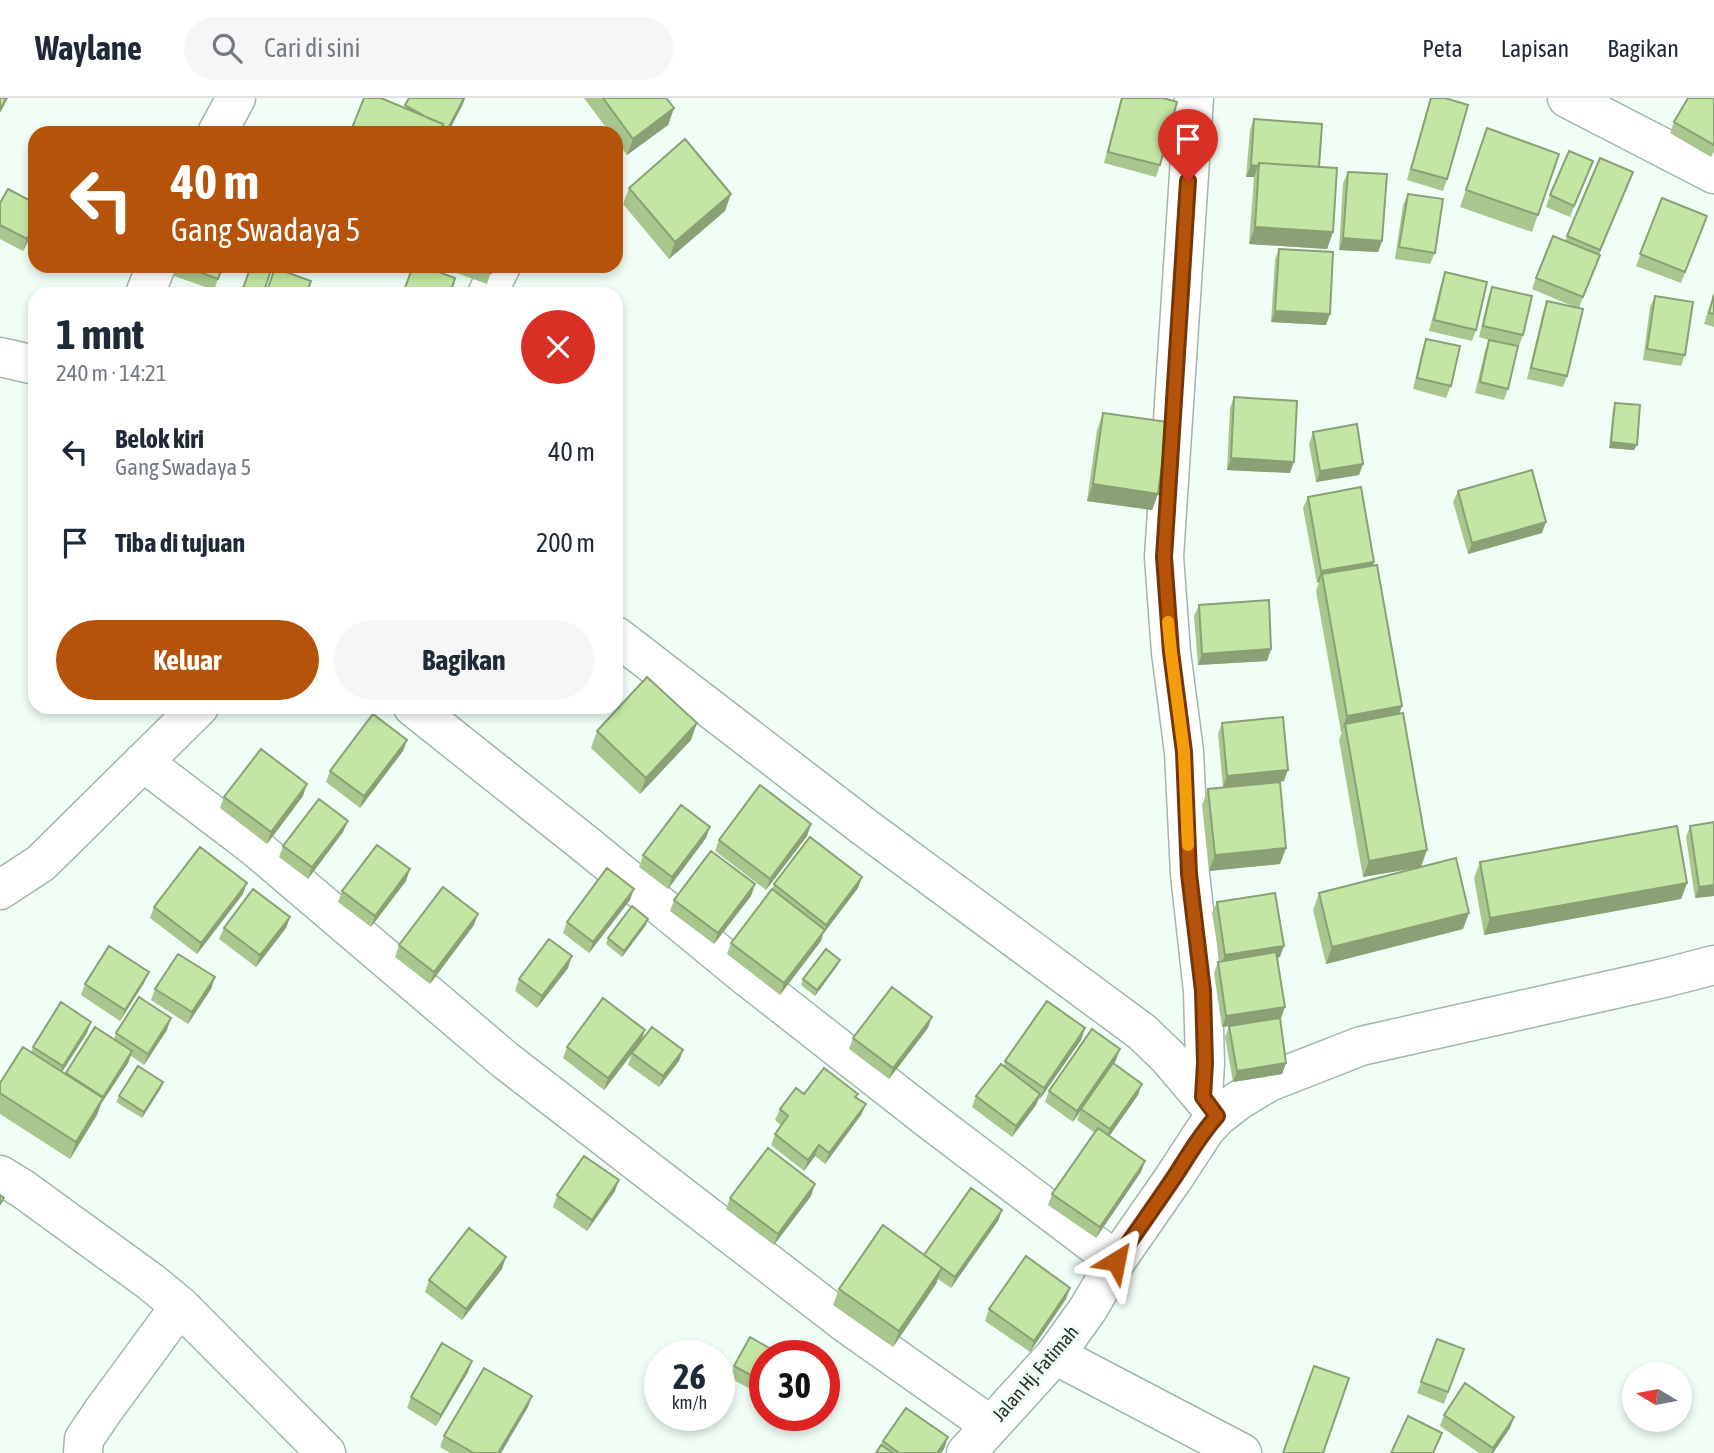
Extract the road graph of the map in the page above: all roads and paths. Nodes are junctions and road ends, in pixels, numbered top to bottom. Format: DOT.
graph roads {
  1 [pos="236,98"];
  2 [pos="1194,98"];
  3 [pos="1567,98"];
  4 [pos="221,126"];
  5 [pos="1714,174"];
  6 [pos="0,357"];
  7 [pos="28,363"];
  8 [pos="623,641"];
  9 [pos="191,714"];
  10 [pos="421,714"];
  11 [pos="143,762"];
  12 [pos="0,890"];
  13 [pos="1714,965"];
  14 [pos="1210,1107"];
  15 [pos="0,1175"];
  16 [pos="1116,1261"];
  17 [pos="180,1306"];
  18 [pos="1055,1355"];
  19 [pos="990,1425"];
  20 [pos="83,1453"];
  21 [pos="326,1453"];
  22 [pos="966,1453"];
  23 [pos="1242,1453"];
  1 -- 4 [label="street"];
  2 -- 14 [label="street"];
  3 -- 5 [label="street"];
  6 -- 7 [label="street"];
  8 -- 14 [label="street"];
  9 -- 11 [label="street"];
  10 -- 16 [label="street"];
  11 -- 12 [label="street"];
  11 -- 19 [label="street"];
  13 -- 14 [label="street, Jalan Hj. Fatimah"];
  14 -- 16 [label="street, Jalan Hj. Fatimah"];
  15 -- 17 [label="street"];
  16 -- 18 [label="street, Jalan Hj. Fatimah"];
  17 -- 20 [label="street"];
  17 -- 21 [label="street"];
  18 -- 19 [label="street, Jalan Hj. Fatimah"];
  18 -- 23 [label="street"];
  19 -- 22 [label="street, Jalan Hj. Fatimah"];
}
